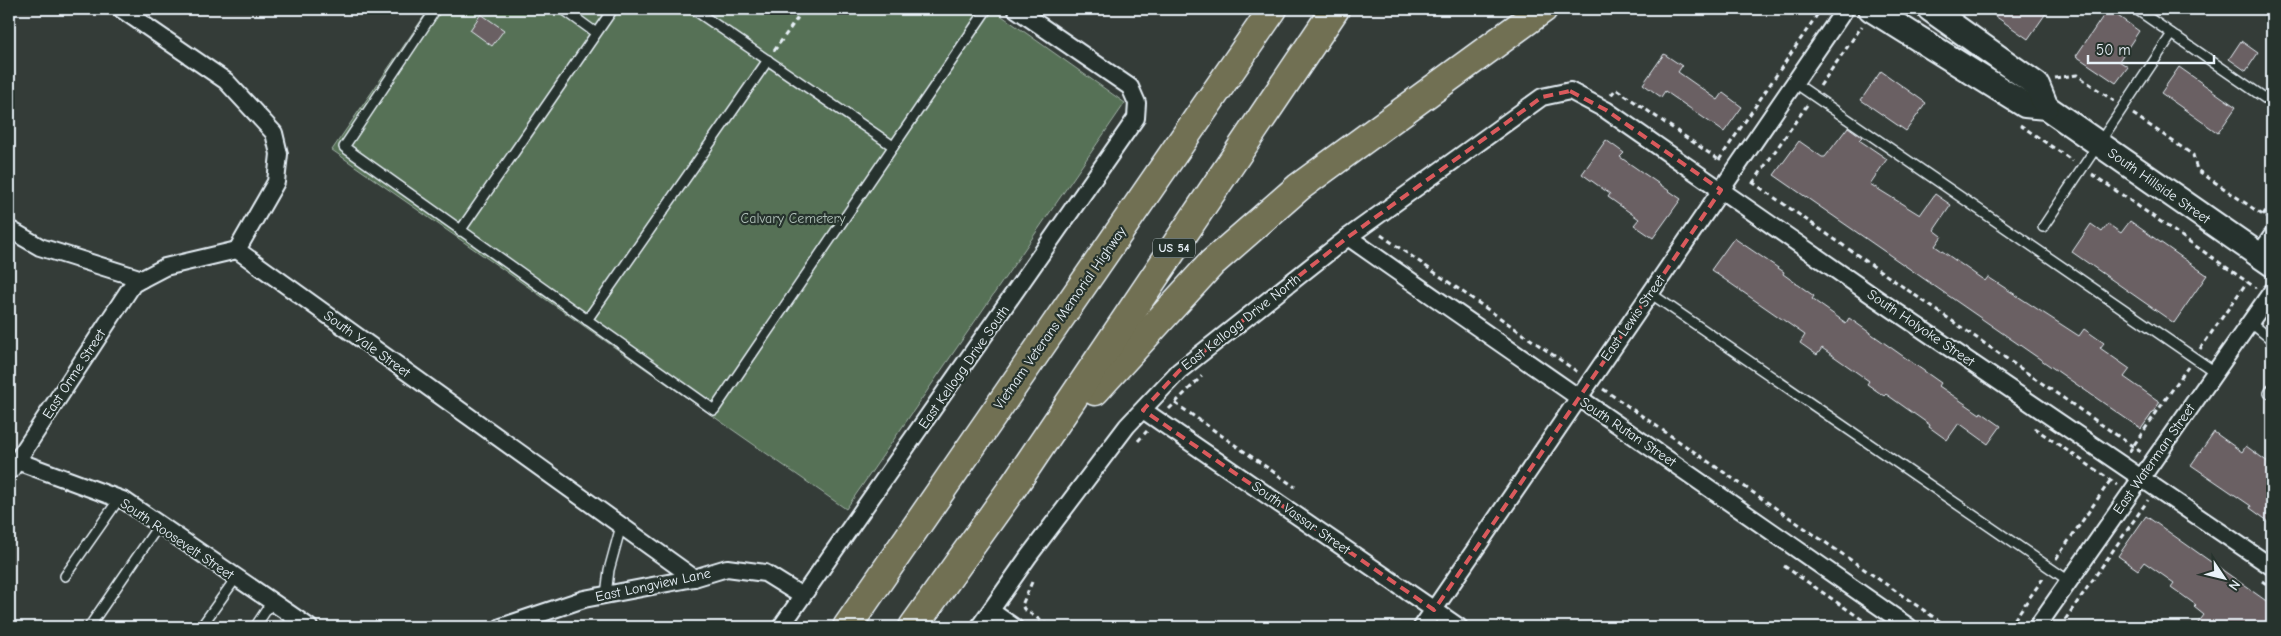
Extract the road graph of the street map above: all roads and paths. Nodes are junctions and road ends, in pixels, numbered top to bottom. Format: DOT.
graph roads {
  1 [pos="121,9"];
  2 [pos="563,9"];
  3 [pos="613,9"];
  4 [pos="693,9"];
  5 [pos="804,9"];
  6 [pos="987,9"];
  7 [pos="1016,9"];
  8 [pos="1273,9"];
  9 [pos="1335,9"];
  10 [pos="1544,9"];
  11 [pos="1821,9"];
  12 [pos="1845,9"];
  13 [pos="1930,9"];
  14 [pos="2136,9"];
  15 [pos="434,12"];
  16 [pos="1870,20"];
  17 [pos="596,33"];
  18 [pos="2172,34"];
  19 [pos="768,60"];
  20 [pos="1795,83"];
  21 [pos="1570,91"];
  22 [pos="1814,95"];
  23 [pos="1611,96"];
  24 [pos="2272,103"];
  25 [pos="2046,107"];
  26 [pos="2019,124"];
  27 [pos="2099,145"];
  28 [pos="893,146"];
  29 [pos="1719,160"];
  30 [pos="1725,164"];
  31 [pos="2083,168"];
  32 [pos="1745,177"];
  33 [pos="1753,183"];
  34 [pos="1721,190"];
  35 [pos="2272,201"];
  36 [pos="2263,215"];
  37 [pos="2043,226"];
  38 [pos="9,229"];
  39 [pos="460,231"];
  40 [pos="1386,231"];
  41 [pos="1381,235"];
  42 [pos="2272,236"];
  43 [pos="1348,237"];
  44 [pos="1363,248"];
  45 [pos="237,250"];
  46 [pos="2265,260"];
  47 [pos="142,279"];
  48 [pos="1650,293"];
  49 [pos="2270,294"];
  50 [pos="587,320"];
  51 [pos="2250,322"];
  52 [pos="2272,340"];
  53 [pos="1206,372"];
  54 [pos="2215,372"];
  55 [pos="1590,381"];
  56 [pos="1578,398"];
  57 [pos="1175,403"];
  58 [pos="1143,410"];
  59 [pos="1158,420"];
  60 [pos="1136,443"];
  61 [pos="2152,462"];
  62 [pos="11,467"];
  63 [pos="2142,476"];
  64 [pos="1013,487"];
  65 [pos="1295,487"];
  66 [pos="119,499"];
  67 [pos="159,525"];
  68 [pos="621,526"];
  69 [pos="1784,566"];
  70 [pos="2272,567"];
  71 [pos="66,576"];
  72 [pos="236,578"];
  73 [pos="694,578"];
  74 [pos="1034,578"];
  75 [pos="2069,581"];
  76 [pos="606,595"];
  77 [pos="802,596"];
  78 [pos="271,603"];
  79 [pos="1434,610"];
  80 [pos="991,611"];
  81 [pos="89,627"];
  82 [pos="201,627"];
  83 [pos="255,627"];
  84 [pos="309,627"];
  85 [pos="501,627"];
  86 [pos="781,627"];
  87 [pos="847,627"];
  88 [pos="912,627"];
  89 [pos="979,627"];
  90 [pos="1014,627"];
  91 [pos="1050,627"];
  92 [pos="1422,627"];
  93 [pos="1459,627"];
  94 [pos="1872,627"];
  95 [pos="1909,627"];
  96 [pos="1948,627"];
  97 [pos="2037,627"];
  1 -- 45 [label="street"];
  2 -- 17 [label="lane"];
  3 -- 17 [label="lane"];
  4 -- 19 [label="lane"];
  5 -- 19 [label="path"];
  6 -- 28 [label="lane"];
  7 -- 77 [label="street, East Kellogg Drive South"];
  8 -- 87 [label="highway, Vietnam Veterans Memorial Highway"];
  9 -- 64 [label="highway, US 54"];
  10 -- 64 [label="highway"];
  11 -- 29 [label="path"];
  12 -- 20 [label="street, East Lewis Street"];
  13 -- 25 [label="main road"];
  14 -- 18 [label="lane"];
  15 -- 39 [label="lane"];
  16 -- 22 [label="path"];
  16 -- 25 [label="main road, South Hillside Street"];
  17 -- 39 [label="lane"];
  18 -- 24 [label="lane"];
  18 -- 27 [label="lane"];
  19 -- 28 [label="lane"];
  19 -- 50 [label="lane"];
  20 -- 22 [label="lane"];
  20 -- 34 [label="street, East Lewis Street"];
  21 -- 34 [label="street, South Holyoke Street"];
  21 -- 43 [label="street, East Kellogg Drive North"];
  22 -- 33 [label="path"];
  22 -- 54 [label="lane"];
  23 -- 29 [label="path"];
  25 -- 27 [label="main road, South Hillside Street"];
  26 -- 31 [label="path"];
  27 -- 31 [label="lane"];
  27 -- 46 [label="main road, South Hillside Street"];
  28 -- 50 [label="lane"];
  29 -- 30 [label="path"];
  31 -- 37 [label="lane"];
  31 -- 49 [label="path"];
  32 -- 33 [label="path"];
  33 -- 61 [label="path"];
  34 -- 48 [label="street, East Lewis Street"];
  34 -- 63 [label="street, South Holyoke Street"];
  35 -- 36 [label="path"];
  38 -- 47 [label="street"];
  39 -- 50 [label="lane"];
  40 -- 41 [label="path"];
  41 -- 44 [label="path"];
  41 -- 55 [label="path"];
  42 -- 46 [label="street"];
  43 -- 44 [label="street, South Rutan Street"];
  43 -- 58 [label="street, East Kellogg Drive North"];
  44 -- 56 [label="street, South Rutan Street"];
  45 -- 47 [label="street"];
  45 -- 68 [label="street, South Yale Street"];
  47 -- 62 [label="street, East Orme Street"];
  48 -- 55 [label="street, East Lewis Street"];
  48 -- 75 [label="lane"];
  49 -- 51 [label="street, East Waterman Street"];
  51 -- 52 [label="lane"];
  51 -- 54 [label="street, East Waterman Street"];
  53 -- 57 [label="path"];
  54 -- 61 [label="street, East Waterman Street"];
  55 -- 56 [label="street, East Lewis Street"];
  55 -- 96 [label="path"];
  56 -- 79 [label="street, East Lewis Street"];
  56 -- 95 [label="street, South Rutan Street"];
  57 -- 59 [label="path"];
  57 -- 65 [label="path"];
  58 -- 59 [label="street, South Vassar Street"];
  58 -- 80 [label="street, East Kellogg Drive North"];
  59 -- 60 [label="path"];
  59 -- 79 [label="street, South Vassar Street"];
  61 -- 63 [label="street, East Waterman Street"];
  62 -- 66 [label="street, South Roosevelt Street"];
  63 -- 70 [label="street, South Holyoke Street"];
  63 -- 75 [label="street, East Waterman Street"];
  64 -- 88 [label="highway, US 54"];
  66 -- 67 [label="street, South Roosevelt Street"];
  66 -- 71 [label="lane"];
  67 -- 72 [label="street, South Roosevelt Street"];
  67 -- 81 [label="lane"];
  68 -- 73 [label="street, South Yale Street"];
  68 -- 76 [label="lane"];
  69 -- 94 [label="path"];
  72 -- 78 [label="street, South Roosevelt Street"];
  72 -- 82 [label="lane"];
  73 -- 76 [label="street, East Longview Lane"];
  73 -- 77 [label="street, East Longview Lane"];
  74 -- 91 [label="path"];
  75 -- 97 [label="street, East Waterman Street"];
  76 -- 85 [label="street, East Longview Lane"];
  77 -- 86 [label="street, East Kellogg Drive South"];
  78 -- 83 [label="lane"];
  78 -- 84 [label="street, South Roosevelt Street"];
  79 -- 92 [label="street, East Lewis Street"];
  79 -- 93 [label="street, South Vassar Street"];
  80 -- 89 [label="street, East Kellogg Drive North"];
  80 -- 90 [label="street"];
}
